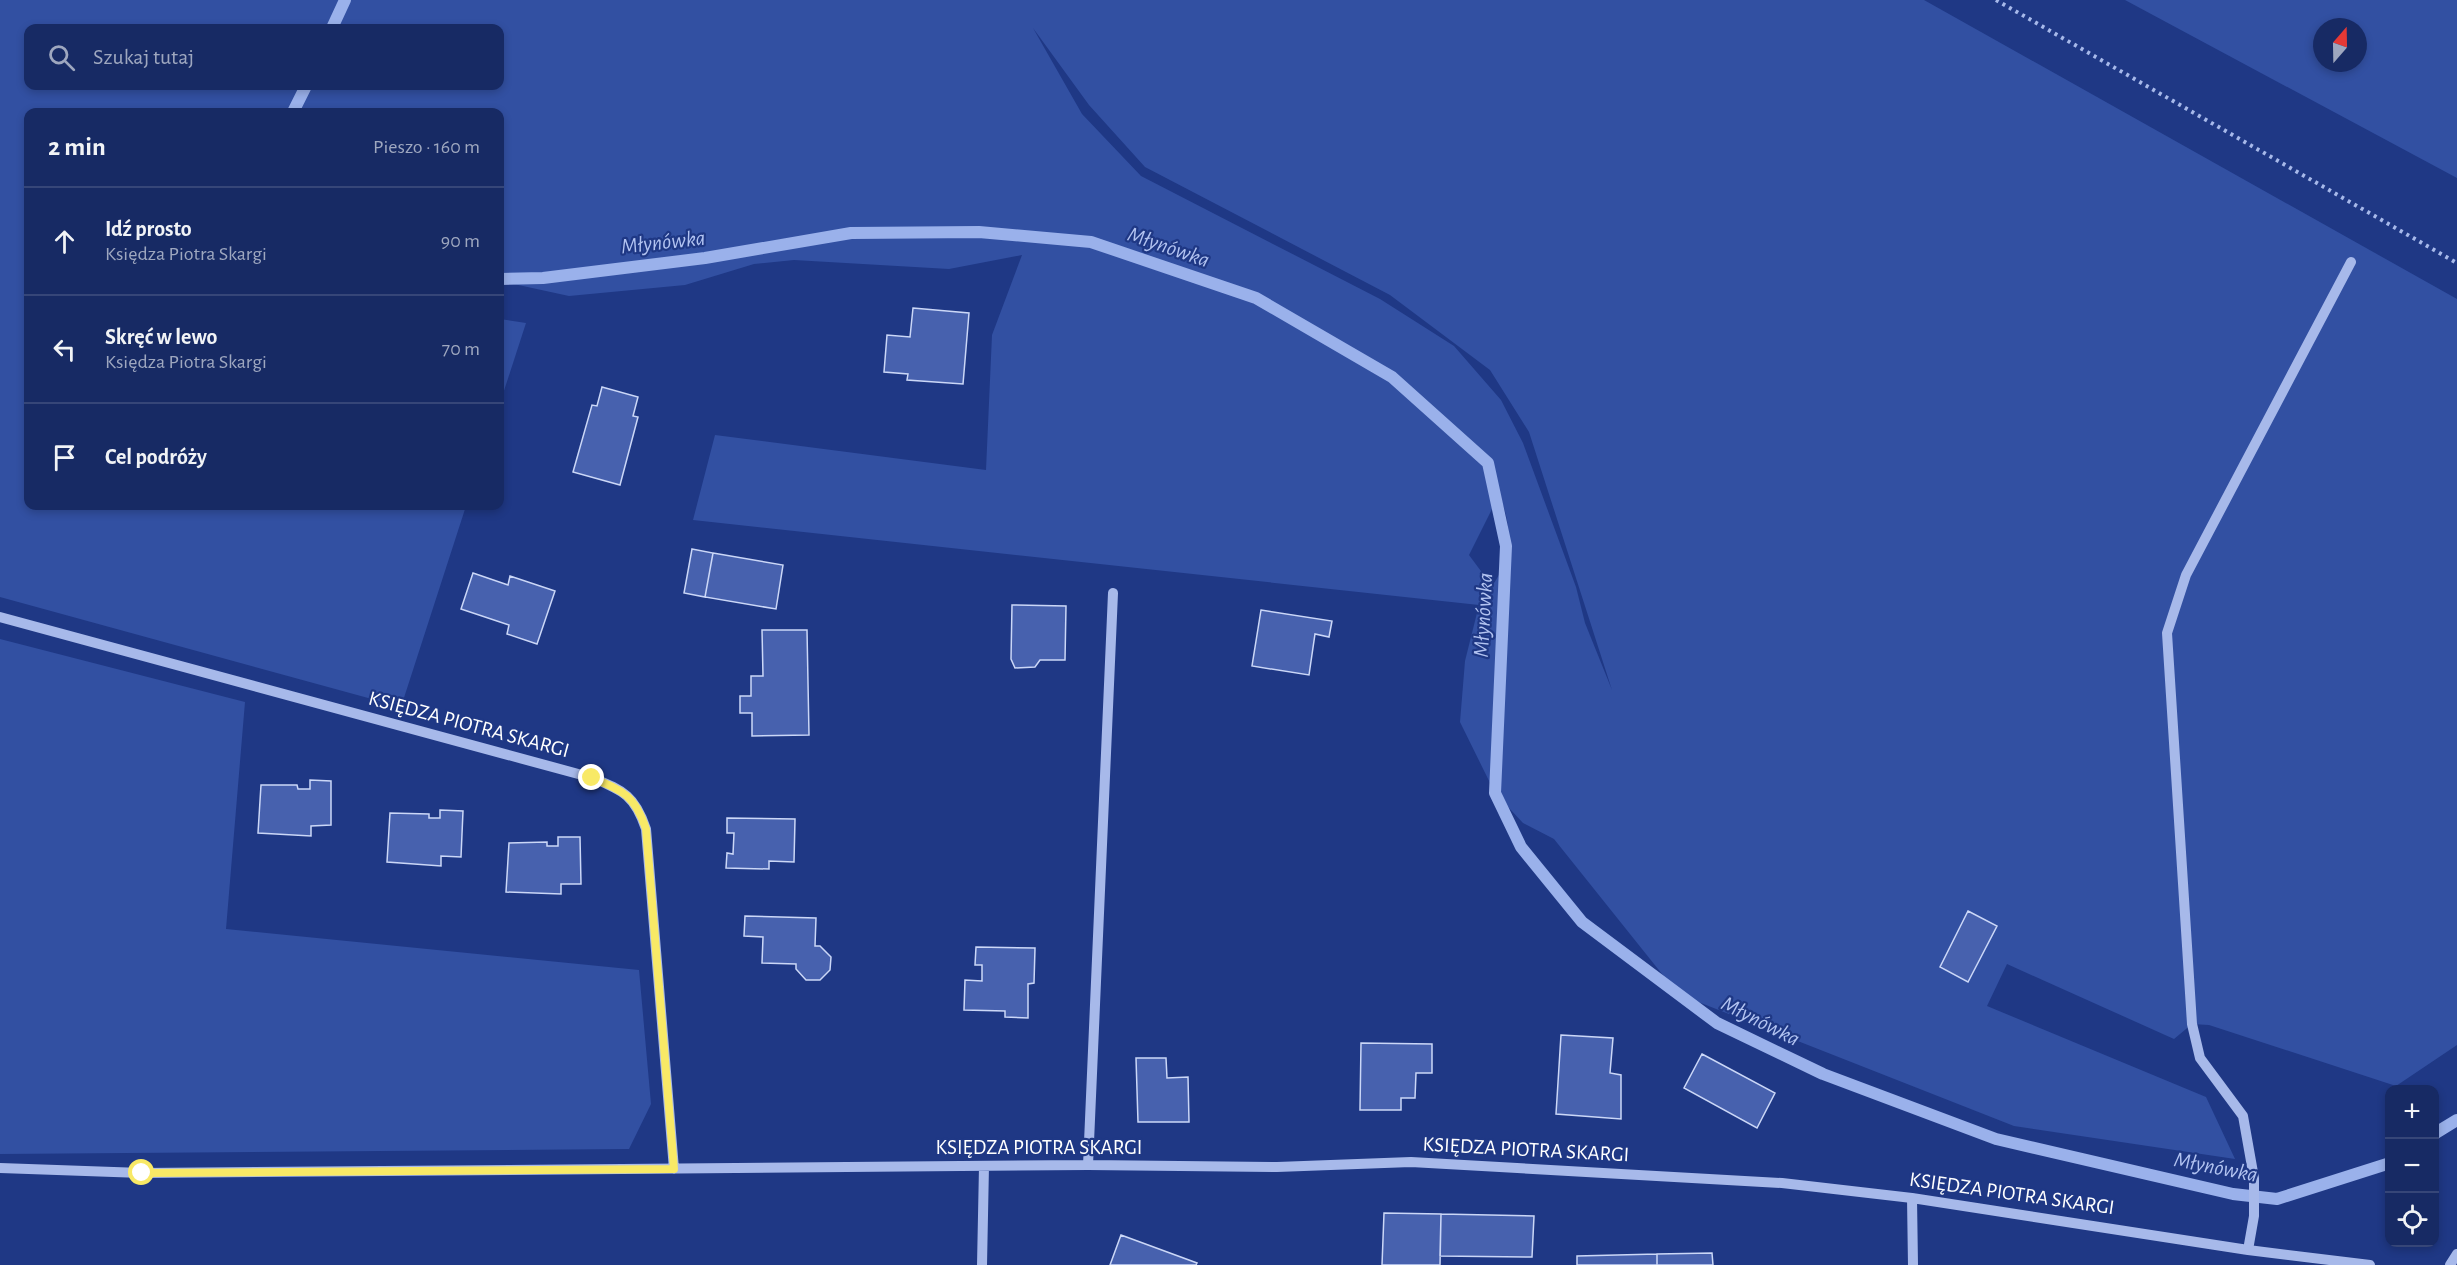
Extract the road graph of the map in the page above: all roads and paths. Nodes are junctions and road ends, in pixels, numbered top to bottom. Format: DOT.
graph roads {
  1 [pos="1995,0"];
  2 [pos="2351,262"];
  3 [pos="2457,263"];
  4 [pos="1113,592"];
  5 [pos="0,617"];
  6 [pos="1088,1165"];
  7 [pos="984,1166"];
  8 [pos="0,1168"];
  9 [pos="674,1169"];
  10 [pos="1911,1198"];
  11 [pos="2248,1250"];
  12 [pos="2457,1254"];
  13 [pos="982,1265"];
  14 [pos="1913,1265"];
  15 [pos="2370,1265"];
  16 [pos="2450,1265"];
  1 -- 3 [label="path"];
  2 -- 11 [label="street"];
  4 -- 6 [label="street"];
  5 -- 9 [label="street, KSIĘDZA PIOTRA SKARGI"];
  6 -- 7 [label="street, KSIĘDZA PIOTRA SKARGI"];
  6 -- 10 [label="street, KSIĘDZA PIOTRA SKARGI"];
  7 -- 9 [label="street, KSIĘDZA PIOTRA SKARGI"];
  7 -- 13 [label="street"];
  8 -- 9 [label="street, KSIĘDZA PIOTRA SKARGI"];
  10 -- 11 [label="street, KSIĘDZA PIOTRA SKARGI"];
  10 -- 14 [label="street"];
  11 -- 15 [label="street, KSIĘDZA PIOTRA SKARGI"];
  12 -- 16 [label="street"];
}
